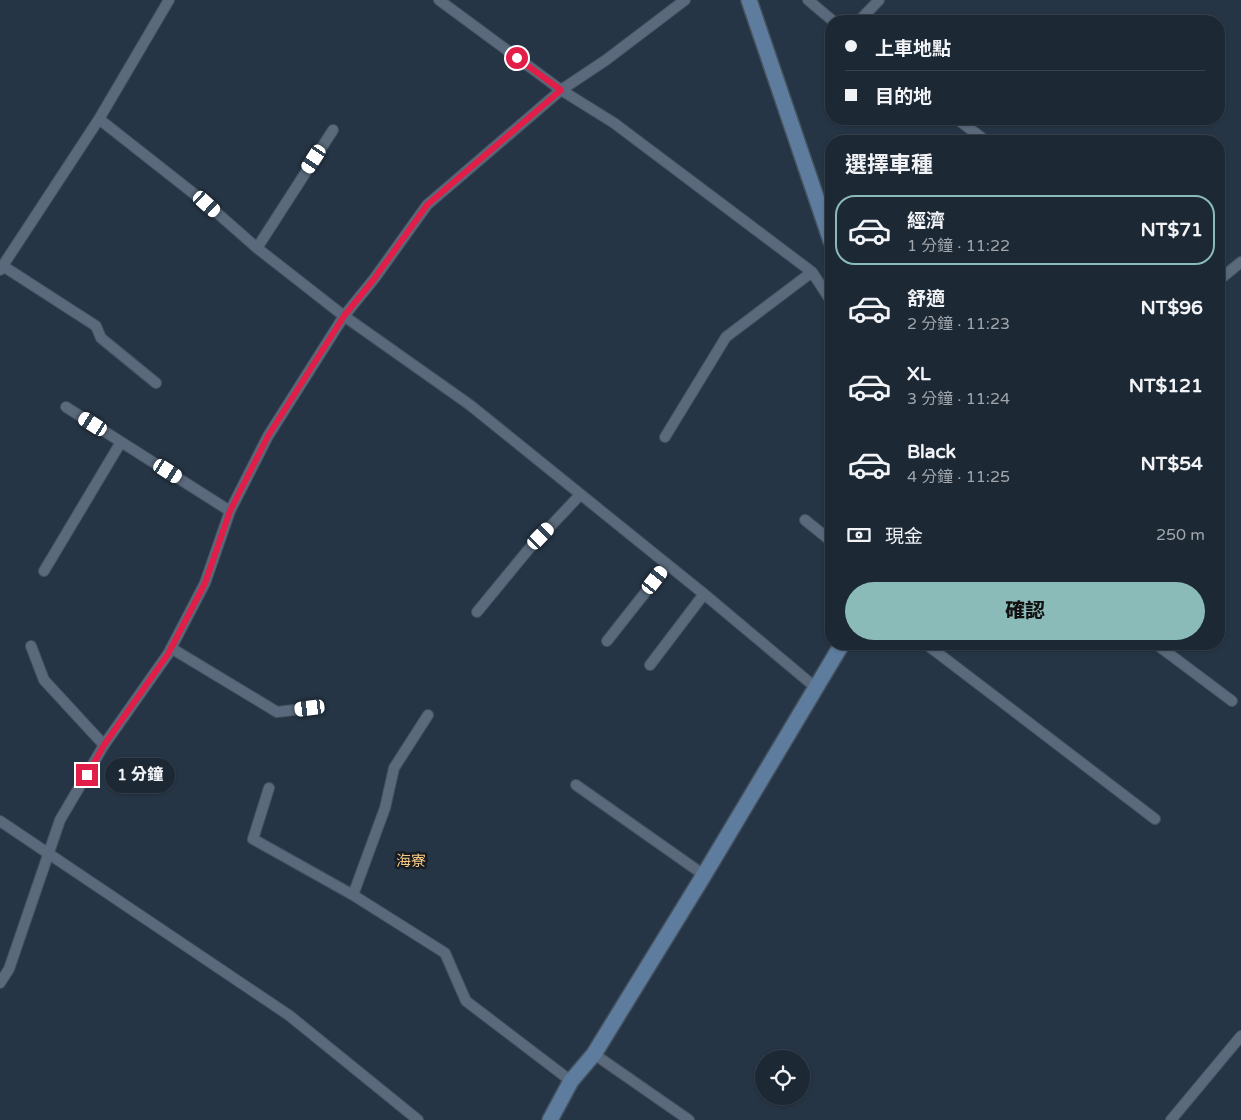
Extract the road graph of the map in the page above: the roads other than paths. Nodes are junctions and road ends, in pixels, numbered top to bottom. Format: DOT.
graph roads {
  1 [pos="169,0"];
  2 [pos="439,0"];
  3 [pos="685,0"];
  4 [pos="749,0"];
  5 [pos="808,0"];
  6 [pos="878,0"];
  7 [pos="450,3"];
  8 [pos="826,15"];
  9 [pos="864,15"];
  10 [pos="561,90"];
  11 [pos="99,119"];
  12 [pos="965,125"];
  13 [pos="333,130"];
  14 [pos="978,135"];
  15 [pos="825,223"];
  16 [pos="257,248"];
  17 [pos="1241,262"];
  18 [pos="1,268"];
  19 [pos="812,272"];
  20 [pos="1225,275"];
  21 [pos="825,292"];
  22 [pos="344,316"];
  23 [pos="156,383"];
  24 [pos="66,407"];
  25 [pos="665,437"];
  26 [pos="121,442"];
  27 [pos="580,495"];
  28 [pos="230,511"];
  29 [pos="805,520"];
  30 [pos="825,536"];
  31 [pos="668,565"];
  32 [pos="44,571"];
  33 [pos="704,594"];
  34 [pos="477,612"];
  35 [pos="607,641"];
  36 [pos="31,646"];
  37 [pos="171,648"];
  38 [pos="838,650"];
  39 [pos="934,650"];
  40 [pos="1164,650"];
  41 [pos="650,665"];
  42 [pos="815,687"];
  43 [pos="1232,701"];
  44 [pos="310,708"];
  45 [pos="428,715"];
  46 [pos="104,745"];
  47 [pos="576,785"];
  48 [pos="269,788"];
  49 [pos="1155,819"];
  50 [pos="0,821"];
  51 [pos="48,854"];
  52 [pos="704,875"];
  53 [pos="353,895"];
  54 [pos="0,983"];
  55 [pos="1241,1036"];
  56 [pos="594,1054"];
  57 [pos="572,1081"];
  58 [pos="418,1120"];
  59 [pos="550,1120"];
  60 [pos="689,1120"];
  61 [pos="1172,1120"];
  1 -- 11 [label="lane"];
  2 -- 7 [label="lane"];
  3 -- 10 [label="lane"];
  4 -- 15 [label="street"];
  5 -- 8 [label="lane"];
  6 -- 9 [label="lane"];
  7 -- 10 [label="lane"];
  10 -- 19 [label="lane"];
  10 -- 22 [label="lane"];
  11 -- 16 [label="lane"];
  11 -- 18 [label="lane"];
  12 -- 14 [label="lane"];
  13 -- 16 [label="lane"];
  16 -- 22 [label="lane"];
  17 -- 20 [label="lane"];
  18 -- 23 [label="lane"];
  19 -- 21 [label="lane"];
  19 -- 25 [label="lane"];
  22 -- 27 [label="lane"];
  22 -- 28 [label="lane"];
  24 -- 26 [label="lane"];
  26 -- 28 [label="lane"];
  26 -- 32 [label="lane"];
  27 -- 31 [label="lane"];
  27 -- 34 [label="lane"];
  28 -- 37 [label="lane"];
  29 -- 30 [label="lane"];
  31 -- 33 [label="lane"];
  31 -- 35 [label="lane"];
  33 -- 41 [label="lane"];
  33 -- 42 [label="lane"];
  36 -- 46 [label="lane"];
  37 -- 44 [label="lane"];
  37 -- 46 [label="lane"];
  38 -- 42 [label="street"];
  39 -- 49 [label="lane"];
  40 -- 43 [label="lane"];
  42 -- 52 [label="street"];
  45 -- 53 [label="lane"];
  46 -- 51 [label="lane"];
  47 -- 52 [label="lane"];
  48 -- 53 [label="lane"];
  50 -- 51 [label="lane"];
  51 -- 54 [label="lane"];
  51 -- 58 [label="lane"];
  52 -- 56 [label="street"];
  53 -- 57 [label="lane"];
  55 -- 61 [label="lane"];
  56 -- 57 [label="street"];
  56 -- 60 [label="lane"];
  57 -- 59 [label="street"];
}
